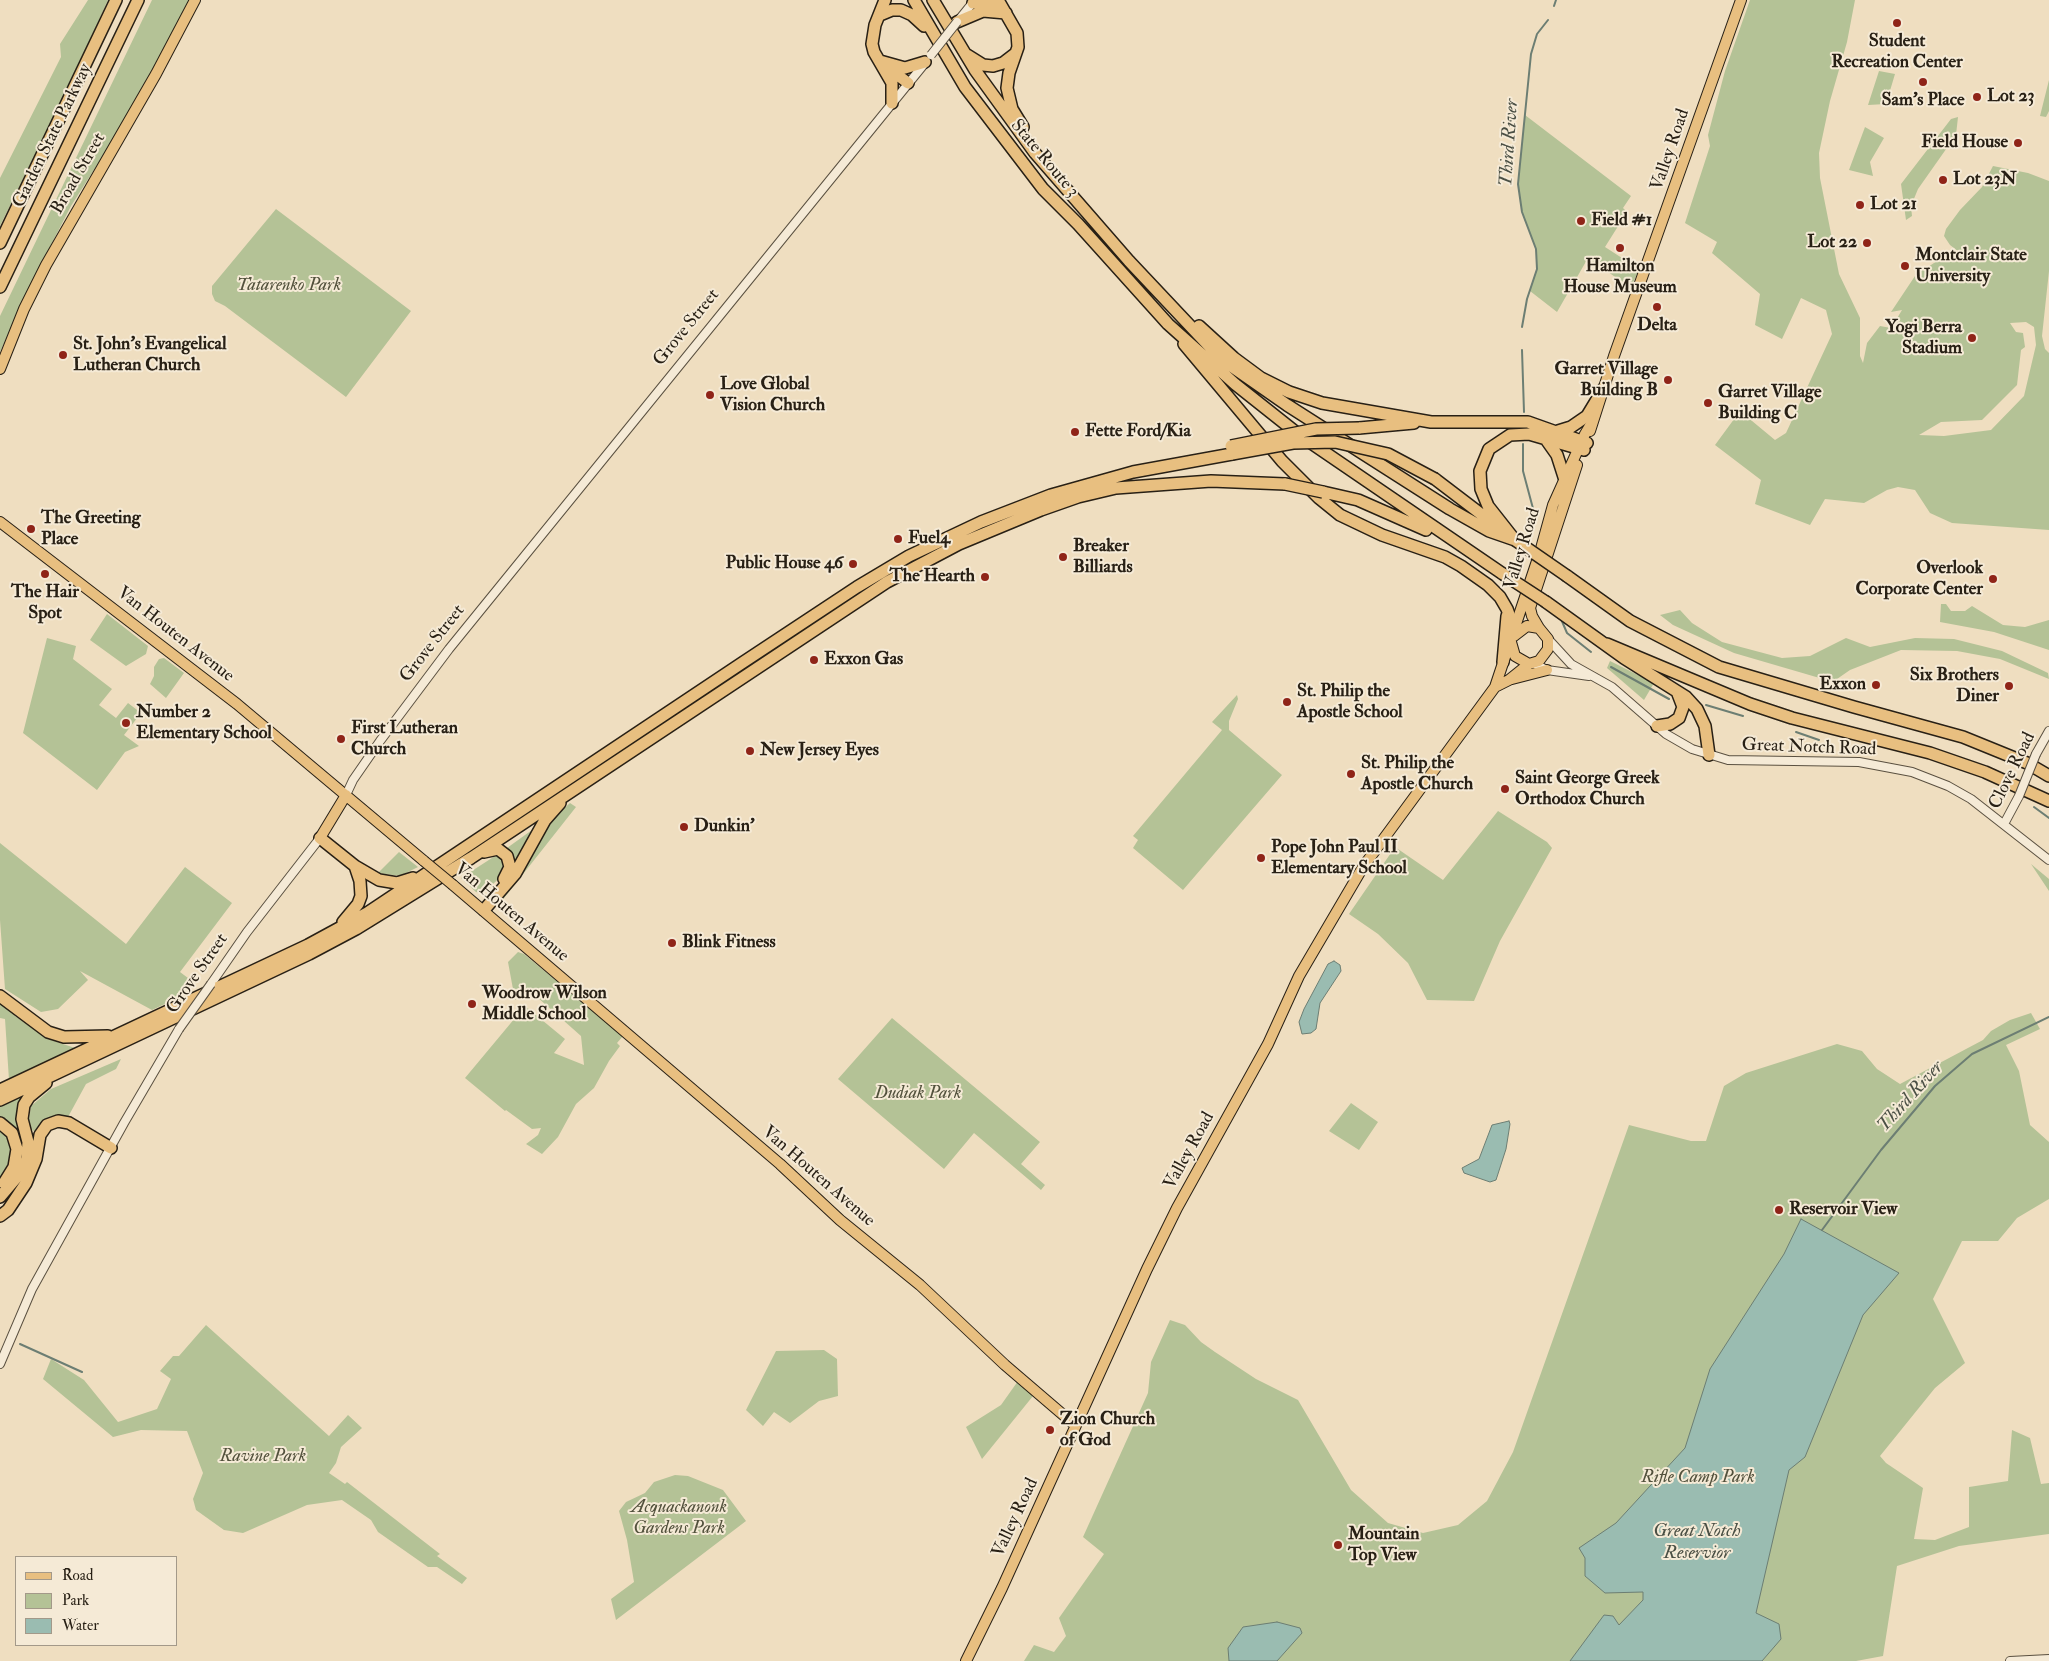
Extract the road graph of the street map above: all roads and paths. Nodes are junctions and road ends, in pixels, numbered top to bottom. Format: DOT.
graph roads {
  1 [pos="116,0"];
  2 [pos="138,0"];
  3 [pos="195,0"];
  4 [pos="885,0"];
  5 [pos="914,0"];
  6 [pos="933,0"];
  7 [pos="998,0"];
  8 [pos="1741,0"];
  9 [pos="974,2"];
  10 [pos="1006,13"];
  11 [pos="880,15"];
  12 [pos="957,22"];
  13 [pos="936,40"];
  14 [pos="963,52"];
  15 [pos="1016,53"];
  16 [pos="928,59"];
  17 [pos="880,61"];
  18 [pos="908,83"];
  19 [pos="892,103"];
  20 [pos="1065,185"];
  21 [pos="0,243"];
  22 [pos="0,287"];
  23 [pos="1174,308"];
  24 [pos="1168,324"];
  25 [pos="0,369"];
  26 [pos="1604,388"];
  27 [pos="1431,422"];
  28 [pos="1558,431"];
  29 [pos="1545,438"];
  30 [pos="1583,445"];
  31 [pos="1232,450"];
  32 [pos="1565,480"];
  33 [pos="0,522"];
  34 [pos="1515,540"];
  35 [pos="1503,574"];
  36 [pos="1508,609"];
  37 [pos="1539,628"];
  38 [pos="1513,636"];
  39 [pos="1548,639"];
  40 [pos="1607,644"];
  41 [pos="1503,662"];
  42 [pos="1531,663"];
  43 [pos="1547,670"];
  44 [pos="1596,678"];
  45 [pos="1509,680"];
  46 [pos="1495,687"];
  47 [pos="1677,692"];
  48 [pos="1657,726"];
  49 [pos="2049,731"];
  50 [pos="1709,755"];
  51 [pos="2033,767"];
  52 [pos="2049,770"];
  53 [pos="2049,776"];
  54 [pos="568,794"];
  55 [pos="346,796"];
  56 [pos="2049,801"];
  57 [pos="2004,824"];
  58 [pos="320,838"];
  59 [pos="471,858"];
  60 [pos="2049,860"];
  61 [pos="355,866"];
  62 [pos="426,866"];
  63 [pos="496,895"];
  64 [pos="484,910"];
  65 [pos="334,932"];
  66 [pos="0,996"];
  67 [pos="119,1034"];
  68 [pos="75,1065"];
  69 [pos="38,1072"];
  70 [pos="0,1086"];
  71 [pos="0,1090"];
  72 [pos="0,1100"];
  73 [pos="0,1122"];
  74 [pos="111,1148"];
  75 [pos="23,1170"];
  76 [pos="0,1188"];
  77 [pos="0,1197"];
  78 [pos="0,1217"];
  79 [pos="0,1364"];
  80 [pos="1075,1425"];
  81 [pos="2049,1659"];
  82 [pos="966,1661"];
  83 [pos="2010,1661"];
  1 -- 21 [label="highway, Garden State Parkway"];
  2 -- 22 [label="highway, Garden State Parkway"];
  3 -- 25 [label="main road, Broad Street"];
  4 -- 11 [label="highway"];
  5 -- 13 [label="highway, State Route 3"];
  6 -- 14 [label="highway, State Route 3"];
  7 -- 10 [label="highway"];
  8 -- 26 [label="main road, Valley Road"];
  9 -- 10 [label="highway"];
  9 -- 12 [label="street, Grove Street"];
  10 -- 12 [label="highway"];
  10 -- 15 [label="highway"];
  11 -- 13 [label="highway"];
  11 -- 17 [label="highway"];
  12 -- 16 [label="street, Grove Street, bridge"];
  13 -- 24 [label="highway, State Route 3"];
  14 -- 15 [label="highway"];
  14 -- 20 [label="highway, State Route 3"];
  15 -- 20 [label="highway"];
  16 -- 17 [label="highway"];
  16 -- 18 [label="street, Grove Street"];
  17 -- 18 [label="highway"];
  17 -- 19 [label="highway"];
  18 -- 19 [label="street, Grove Street"];
  19 -- 55 [label="street, Grove Street"];
  20 -- 23 [label="highway, State Route 3"];
  23 -- 27 [label="highway"];
  23 -- 34 [label="highway"];
  24 -- 35 [label="highway"];
  24 -- 36 [label="highway"];
  26 -- 28 [label="highway"];
  26 -- 30 [label="main road, Valley Road"];
  27 -- 28 [label="highway"];
  27 -- 31 [label="highway, bridge"];
  28 -- 30 [label="highway"];
  29 -- 30 [label="highway"];
  29 -- 32 [label="highway"];
  29 -- 34 [label="highway"];
  30 -- 32 [label="main road, Valley Road"];
  30 -- 37 [label="main road, Valley Road"];
  31 -- 34 [label="highway, bridge"];
  31 -- 62 [label="highway"];
  32 -- 38 [label="main road, Valley Road"];
  33 -- 55 [label="main road, Van Houten Avenue"];
  34 -- 51 [label="highway, bridge"];
  35 -- 40 [label="highway, bridge"];
  35 -- 54 [label="highway, bridge"];
  36 -- 38 [label="highway"];
  36 -- 41 [label="highway"];
  37 -- 38 [label="main road"];
  37 -- 39 [label="main road"];
  38 -- 41 [label="main road, Valley Road"];
  38 -- 42 [label="main road"];
  39 -- 42 [label="main road"];
  39 -- 44 [label="street, Great Notch Road"];
  40 -- 47 [label="highway"];
  40 -- 56 [label="highway"];
  41 -- 46 [label="main road, Valley Road"];
  42 -- 43 [label="street, Great Notch Road"];
  42 -- 45 [label="main road, Valley Road"];
  43 -- 44 [label="street, Great Notch Road"];
  43 -- 45 [label="main road"];
  44 -- 48 [label="street, Great Notch Road"];
  45 -- 46 [label="main road, Valley Road"];
  46 -- 80 [label="main road, Valley Road"];
  47 -- 48 [label="highway"];
  47 -- 50 [label="highway"];
  48 -- 50 [label="street, Great Notch Road"];
  49 -- 57 [label="street, Clove Road, bridge"];
  50 -- 57 [label="street, Great Notch Road"];
  51 -- 52 [label="highway"];
  51 -- 53 [label="highway"];
  54 -- 59 [label="highway"];
  54 -- 63 [label="highway"];
  55 -- 58 [label="main road, Grove Street"];
  55 -- 62 [label="main road, Van Houten Avenue"];
  57 -- 60 [label="street, Great Notch Road"];
  58 -- 61 [label="highway"];
  58 -- 74 [label="street, Grove Street, bridge"];
  59 -- 63 [label="highway"];
  59 -- 68 [label="highway"];
  61 -- 62 [label="highway"];
  61 -- 65 [label="highway"];
  62 -- 64 [label="main road, Van Houten Avenue, bridge"];
  62 -- 65 [label="highway"];
  63 -- 64 [label="highway"];
  64 -- 80 [label="main road, Van Houten Avenue"];
  65 -- 67 [label="highway"];
  66 -- 67 [label="highway"];
  67 -- 69 [label="highway"];
  68 -- 72 [label="highway"];
  68 -- 75 [label="highway"];
  69 -- 70 [label="highway"];
  69 -- 71 [label="highway"];
  73 -- 76 [label="highway"];
  74 -- 78 [label="highway"];
  74 -- 79 [label="street, Grove Street"];
  75 -- 77 [label="highway"];
  75 -- 78 [label="highway"];
  80 -- 82 [label="main road, Valley Road"];
  81 -- 83 [label="street"];
}
